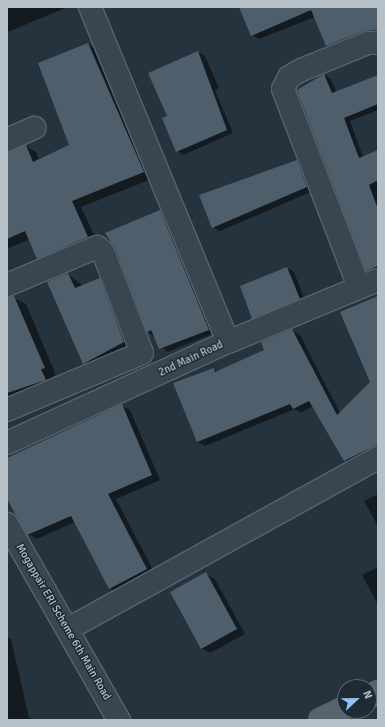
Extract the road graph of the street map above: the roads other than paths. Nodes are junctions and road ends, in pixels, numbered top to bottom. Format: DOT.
graph roads {
  1 [pos="90,7"];
  2 [pos="378,43"];
  3 [pos="34,128"];
  4 [pos="7,140"];
  5 [pos="368,283"];
  6 [pos="7,285"];
  7 [pos="228,342"];
  8 [pos="7,410"];
  9 [pos="7,443"];
  10 [pos="378,458"];
  11 [pos="7,524"];
  12 [pos="68,629"];
  13 [pos="337,712"];
  14 [pos="119,720"];
  15 [pos="320,720"];
  1 -- 7 [label="street"];
  2 -- 5 [label="street"];
  3 -- 4 [label="street"];
  5 -- 7 [label="street, 2nd Main Road"];
  6 -- 8 [label="street"];
  7 -- 9 [label="street, 2nd Main Road"];
  10 -- 12 [label="street"];
  11 -- 12 [label="street, Mogappair ERI Scheme 6th Main Road"];
  12 -- 14 [label="street, Mogappair ERI Scheme 6th Main Road"];
  13 -- 15 [label="main road"];
}
